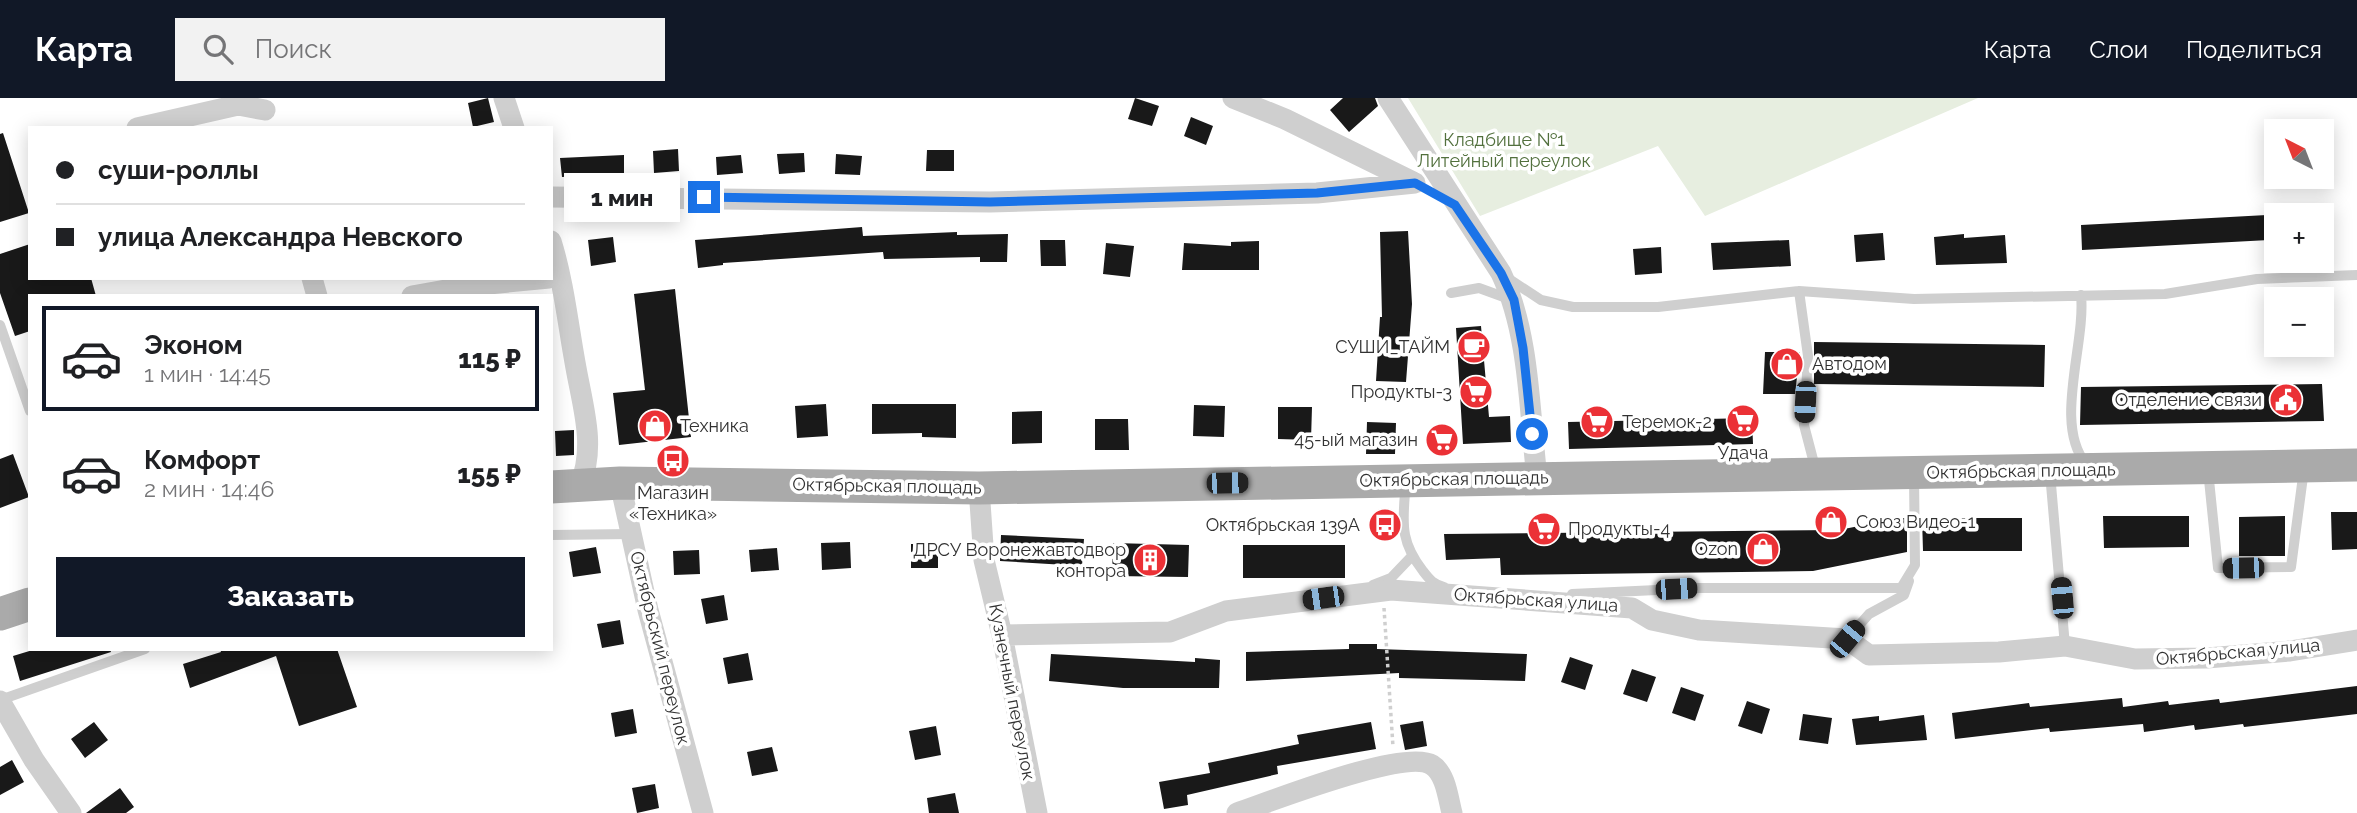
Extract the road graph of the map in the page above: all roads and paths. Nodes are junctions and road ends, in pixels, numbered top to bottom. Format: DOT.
graph roads {
  1 [pos="504,98"];
  2 [pos="1233,98"];
  3 [pos="1388,98"];
  4 [pos="265,112"];
  5 [pos="146,126"];
  6 [pos="513,126"];
  7 [pos="1415,183"];
  8 [pos="553,197"];
  9 [pos="1455,205"];
  10 [pos="1501,273"];
  11 [pos="2357,275"];
  12 [pos="554,278"];
  13 [pos="532,280"];
  14 [pos="1799,291"];
  15 [pos="1451,293"];
  16 [pos="423,294"];
  17 [pos="2081,295"];
  18 [pos="1514,300"];
  19 [pos="0,325"];
  20 [pos="28,405"];
  21 [pos="2357,465"];
  22 [pos="2305,466"];
  23 [pos="2208,468"];
  24 [pos="2090,469"];
  25 [pos="2049,470"];
  26 [pos="1816,472"];
  27 [pos="1914,473"];
  28 [pos="1537,478"];
  29 [pos="1420,479"];
  30 [pos="620,483"];
  31 [pos="566,486"];
  32 [pos="979,488"];
  33 [pos="631,534"];
  34 [pos="553,535"];
  35 [pos="1412,556"];
  36 [pos="1915,565"];
  37 [pos="1382,591"];
  38 [pos="1347,595"];
  39 [pos="28,605"];
  40 [pos="0,614"];
  41 [pos="1002,635"];
  42 [pos="1847,639"];
  43 [pos="2357,640"];
  44 [pos="2065,646"];
  45 [pos="139,651"];
  46 [pos="0,700"];
  47 [pos="1394,763"];
  48 [pos="71,813"];
  49 [pos="703,813"];
  50 [pos="1037,813"];
  51 [pos="1237,813"];
  52 [pos="1452,813"];
  1 -- 6 [label="street"];
  2 -- 7 [label="street"];
  3 -- 9 [label="street"];
  4 -- 5 [label="street"];
  7 -- 8 [label="street"];
  7 -- 9 [label="street"];
  9 -- 10 [label="street"];
  10 -- 14 [label="lane"];
  10 -- 18 [label="street"];
  11 -- 17 [label="lane"];
  12 -- 31 [label="street"];
  13 -- 16 [label="street"];
  14 -- 17 [label="lane"];
  14 -- 26 [label="lane"];
  15 -- 18 [label="lane"];
  17 -- 24 [label="lane"];
  18 -- 28 [label="street"];
  19 -- 20 [label="lane"];
  21 -- 22 [label="main road, Октябрьская площадь"];
  22 -- 23 [label="main road, Октябрьская площадь"];
  22 -- 23 [label="lane"];
  23 -- 24 [label="main road, Октябрьская площадь"];
  24 -- 25 [label="main road, Октябрьская площадь"];
  25 -- 27 [label="main road, Октябрьская площадь"];
  25 -- 44 [label="lane"];
  26 -- 27 [label="main road, Октябрьская площадь"];
  26 -- 28 [label="main road, Октябрьская площадь"];
  27 -- 36 [label="lane"];
  28 -- 29 [label="main road, Октябрьская площадь"];
  29 -- 32 [label="main road, Октябрьская площадь"];
  29 -- 35 [label="lane"];
  30 -- 31 [label="main road, Октябрьская площадь"];
  30 -- 32 [label="main road, Октябрьская площадь"];
  30 -- 33 [label="street, Октябрьский переулок"];
  32 -- 41 [label="street, Кузнечный переулок"];
  33 -- 34 [label="lane"];
  33 -- 49 [label="street, Октябрьский переулок"];
  35 -- 36 [label="lane"];
  35 -- 38 [label="lane"];
  36 -- 42 [label="lane"];
  37 -- 38 [label="street, Октябрьская улица"];
  37 -- 42 [label="street, Октябрьская улица"];
  37 -- 47 [label="path"];
  38 -- 41 [label="street, Октябрьская улица"];
  39 -- 40 [label="main road"];
  41 -- 50 [label="street, Кузнечный переулок"];
  42 -- 44 [label="street, Октябрьская улица"];
  43 -- 44 [label="street, Октябрьская улица"];
  45 -- 46 [label="lane"];
  46 -- 48 [label="street"];
  47 -- 51 [label="street"];
  47 -- 52 [label="street"];
}
